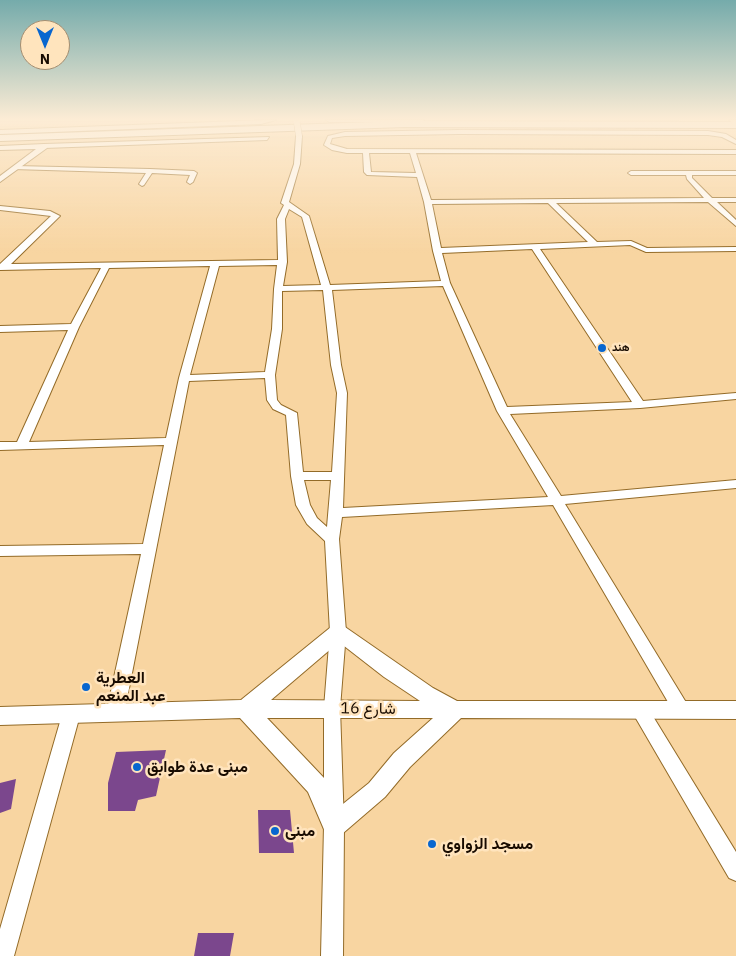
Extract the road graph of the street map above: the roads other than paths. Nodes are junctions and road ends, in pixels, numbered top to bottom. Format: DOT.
graph roads {
  1 [pos="20,165"];
  2 [pos="297,165"];
  3 [pos="367,165"];
  4 [pos="416,165"];
  5 [pos="16,168"];
  6 [pos="150,171"];
  7 [pos="631,173"];
  8 [pos="689,173"];
  9 [pos="736,173"];
  10 [pos="419,175"];
  11 [pos="0,180"];
  12 [pos="190,182"];
  13 [pos="142,184"];
  14 [pos="549,200"];
  15 [pos="710,200"];
  16 [pos="736,200"];
  17 [pos="428,202"];
  18 [pos="288,206"];
  19 [pos="0,208"];
  20 [pos="736,224"];
  21 [pos="594,244"];
  22 [pos="534,246"];
  23 [pos="736,249"];
  24 [pos="437,251"];
  25 [pos="283,262"];
  26 [pos="215,264"];
  27 [pos="106,266"];
  28 [pos="1,267"];
  29 [pos="446,283"];
  30 [pos="326,286"];
  31 [pos="278,289"];
  32 [pos="74,327"];
  33 [pos="0,329"];
  34 [pos="270,375"];
  35 [pos="184,378"];
  36 [pos="736,396"];
  37 [pos="640,405"];
  38 [pos="503,411"];
  39 [pos="171,441"];
  40 [pos="22,445"];
  41 [pos="0,446"];
  42 [pos="297,476"];
  43 [pos="337,476"];
  44 [pos="736,484"];
  45 [pos="555,501"];
  46 [pos="336,513"];
  47 [pos="332,539"];
  48 [pos="149,549"];
  49 [pos="0,551"];
  50 [pos="338,632"];
  51 [pos="332,708"];
  52 [pos="245,709"];
  53 [pos="681,709"];
  54 [pos="456,710"];
  55 [pos="640,710"];
  56 [pos="736,710"];
  57 [pos="115,714"];
  58 [pos="71,715"];
  59 [pos="0,716"];
  60 [pos="334,826"];
  61 [pos="736,871"];
  62 [pos="2,956"];
  63 [pos="332,956"];
  1 -- 5 [label="street"];
  2 -- 18 [label="street, bridge"];
  3 -- 10 [label="street"];
  4 -- 10 [label="street"];
  5 -- 6 [label="street"];
  5 -- 11 [label="street"];
  6 -- 12 [label="street"];
  6 -- 13 [label="street"];
  7 -- 8 [label="street"];
  8 -- 9 [label="street"];
  8 -- 15 [label="street"];
  10 -- 17 [label="street"];
  14 -- 15 [label="street"];
  14 -- 17 [label="street"];
  14 -- 21 [label="street"];
  15 -- 16 [label="street"];
  15 -- 20 [label="street"];
  17 -- 24 [label="street"];
  18 -- 25 [label="street"];
  18 -- 30 [label="street"];
  19 -- 28 [label="street"];
  21 -- 22 [label="street"];
  21 -- 23 [label="street"];
  22 -- 24 [label="street"];
  22 -- 37 [label="street"];
  24 -- 29 [label="street"];
  25 -- 26 [label="street"];
  25 -- 31 [label="street"];
  26 -- 27 [label="street"];
  26 -- 35 [label="street"];
  27 -- 28 [label="street"];
  27 -- 32 [label="street"];
  29 -- 30 [label="street"];
  29 -- 38 [label="street"];
  30 -- 31 [label="street"];
  30 -- 43 [label="street"];
  31 -- 34 [label="street"];
  32 -- 33 [label="street"];
  32 -- 40 [label="street"];
  34 -- 35 [label="street"];
  34 -- 42 [label="street"];
  35 -- 39 [label="street"];
  36 -- 37 [label="street"];
  37 -- 38 [label="street"];
  38 -- 45 [label="street"];
  39 -- 40 [label="street"];
  39 -- 48 [label="street"];
  40 -- 41 [label="street"];
  42 -- 43 [label="street"];
  42 -- 47 [label="street"];
  43 -- 46 [label="street"];
  44 -- 45 [label="street"];
  45 -- 46 [label="street"];
  45 -- 53 [label="street"];
  46 -- 47 [label="street"];
  47 -- 50 [label="street"];
  48 -- 49 [label="street"];
  48 -- 57 [label="street"];
  50 -- 51 [label="street"];
  50 -- 52 [label="street"];
  50 -- 54 [label="street"];
  51 -- 52 [label="street, شارع 16"];
  51 -- 54 [label="street, شارع 16"];
  51 -- 60 [label="street"];
  52 -- 57 [label="street, شارع 16"];
  52 -- 60 [label="street"];
  53 -- 55 [label="street, شارع 16"];
  53 -- 56 [label="street, شارع 16"];
  54 -- 55 [label="street, شارع 16"];
  54 -- 60 [label="street"];
  55 -- 61 [label="street"];
  57 -- 58 [label="street, شارع 16"];
  58 -- 59 [label="street, شارع 16"];
  58 -- 62 [label="street"];
  60 -- 63 [label="street"];
}
